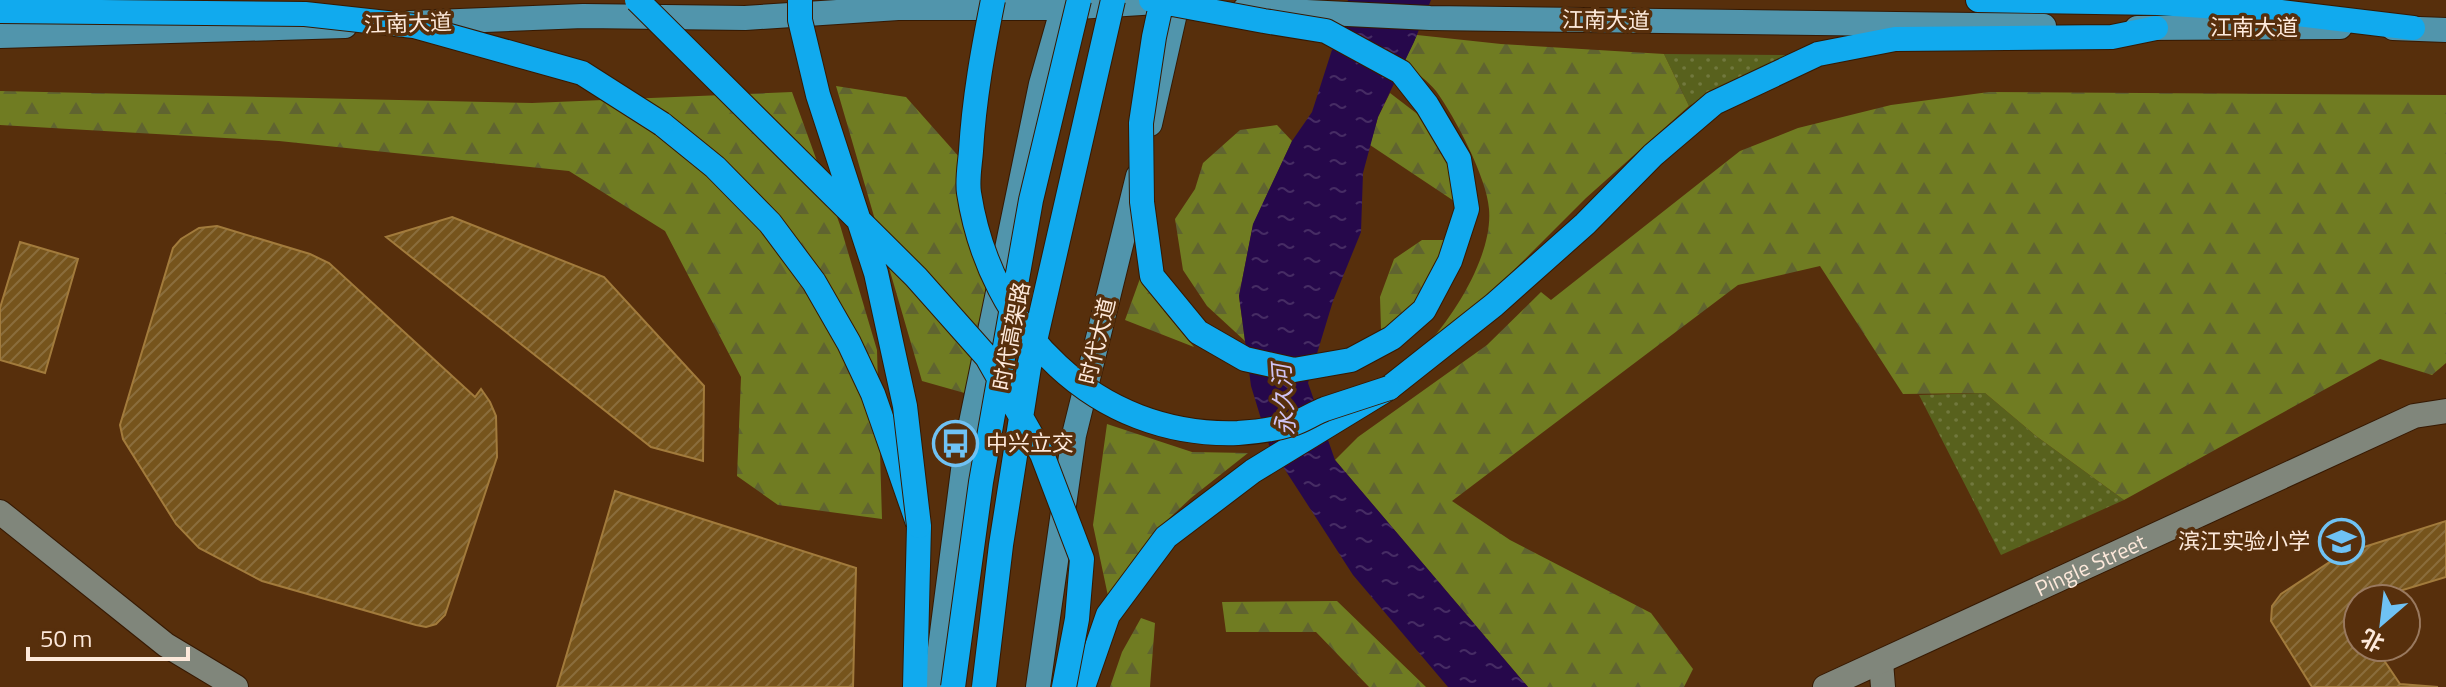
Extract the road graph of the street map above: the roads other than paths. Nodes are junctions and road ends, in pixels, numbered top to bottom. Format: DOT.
graph roads {
  1 [pos="637,0"];
  2 [pos="800,0"];
  3 [pos="993,0"];
  4 [pos="1113,0"];
  5 [pos="1151,0"];
  6 [pos="1162,0"];
  7 [pos="1178,0"];
  8 [pos="1978,0"];
  9 [pos="1069,3"];
  10 [pos="904,4"];
  11 [pos="0,11"];
  12 [pos="2156,28"];
  13 [pos="2413,28"];
  14 [pos="2446,30"];
  15 [pos="0,36"];
  16 [pos="1389,388"];
  17 [pos="2446,411"];
  18 [pos="0,512"];
  19 [pos="919,526"];
  20 [pos="1881,662"];
  21 [pos="236,687"];
  22 [pos="915,687"];
  23 [pos="935,687"];
  24 [pos="953,687"];
  25 [pos="984,687"];
  26 [pos="1038,687"];
  27 [pos="1064,687"];
  28 [pos="1083,687"];
  29 [pos="1825,687"];
  30 [pos="1883,687"];
  1 -- 27 [label="highway, bridge"];
  2 -- 19 [label="highway, bridge"];
  3 -- 16 [label="highway, bridge"];
  4 -- 25 [label="highway, 时代高架路, bridge"];
  5 -- 6 [label="highway, bridge"];
  7 -- 9 [label="main road, 江南大道"];
  7 -- 12 [label="main road, 江南大道"];
  7 -- 26 [label="main road, 时代大道"];
  8 -- 13 [label="highway"];
  9 -- 10 [label="main road, 江南大道"];
  9 -- 23 [label="main road"];
  9 -- 24 [label="highway, 时代高架路, bridge"];
  10 -- 15 [label="main road, 江南大道"];
  11 -- 19 [label="highway, bridge"];
  12 -- 13 [label="main road, 江南大道"];
  12 -- 16 [label="highway"];
  13 -- 14 [label="main road, 江南大道"];
  16 -- 28 [label="highway, bridge"];
  17 -- 20 [label="street, Pingle Street"];
  18 -- 21 [label="street"];
  19 -- 22 [label="highway"];
  20 -- 29 [label="street, Pingle Street"];
  20 -- 30 [label="street"];
}
